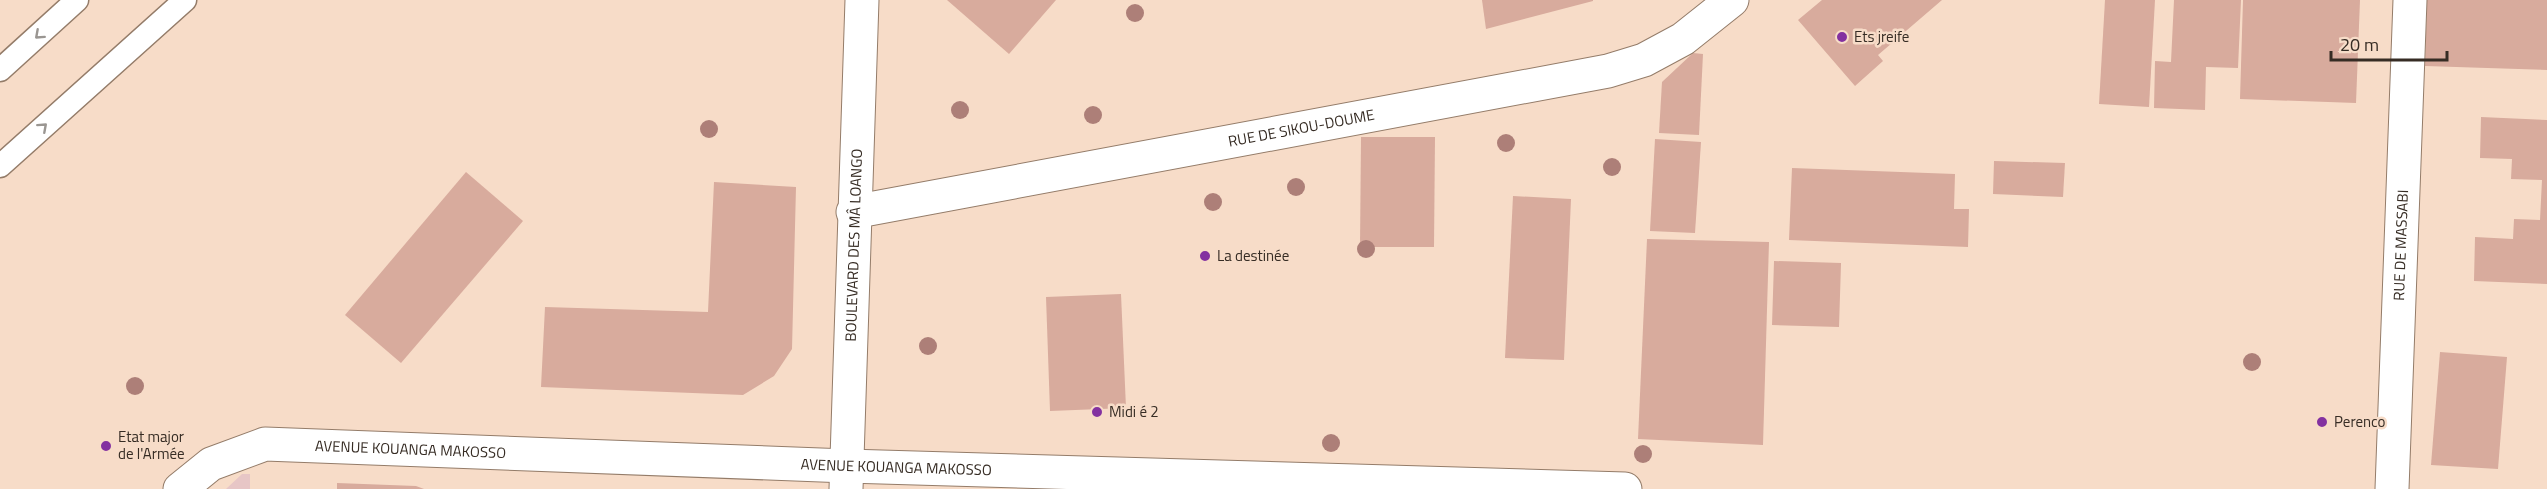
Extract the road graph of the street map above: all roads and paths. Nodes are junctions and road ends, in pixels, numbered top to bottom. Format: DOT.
graph roads {
  1 [pos="77,0"];
  2 [pos="185,0"];
  3 [pos="862,0"];
  4 [pos="1732,0"];
  5 [pos="2410,0"];
  6 [pos="0,70"];
  7 [pos="0,166"];
  8 [pos="854,212"];
  9 [pos="847,478"];
  10 [pos="180,489"];
  11 [pos="1625,489"];
  12 [pos="2392,489"];
  1 -- 6 [label="lane, one-way"];
  7 -- 2 [label="lane, one-way"];
  3 -- 8 [label="street, BOULEVARD DES MÂ LOANGO"];
  4 -- 8 [label="street, RUE DE SIKOU-DOUME"];
  5 -- 12 [label="street, RUE DE MASSABI"];
  8 -- 9 [label="street, BOULEVARD DES MÂ LOANGO"];
  9 -- 10 [label="street, AVENUE KOUANGA MAKOSSO"];
  9 -- 11 [label="street, AVENUE KOUANGA MAKOSSO"];
}
